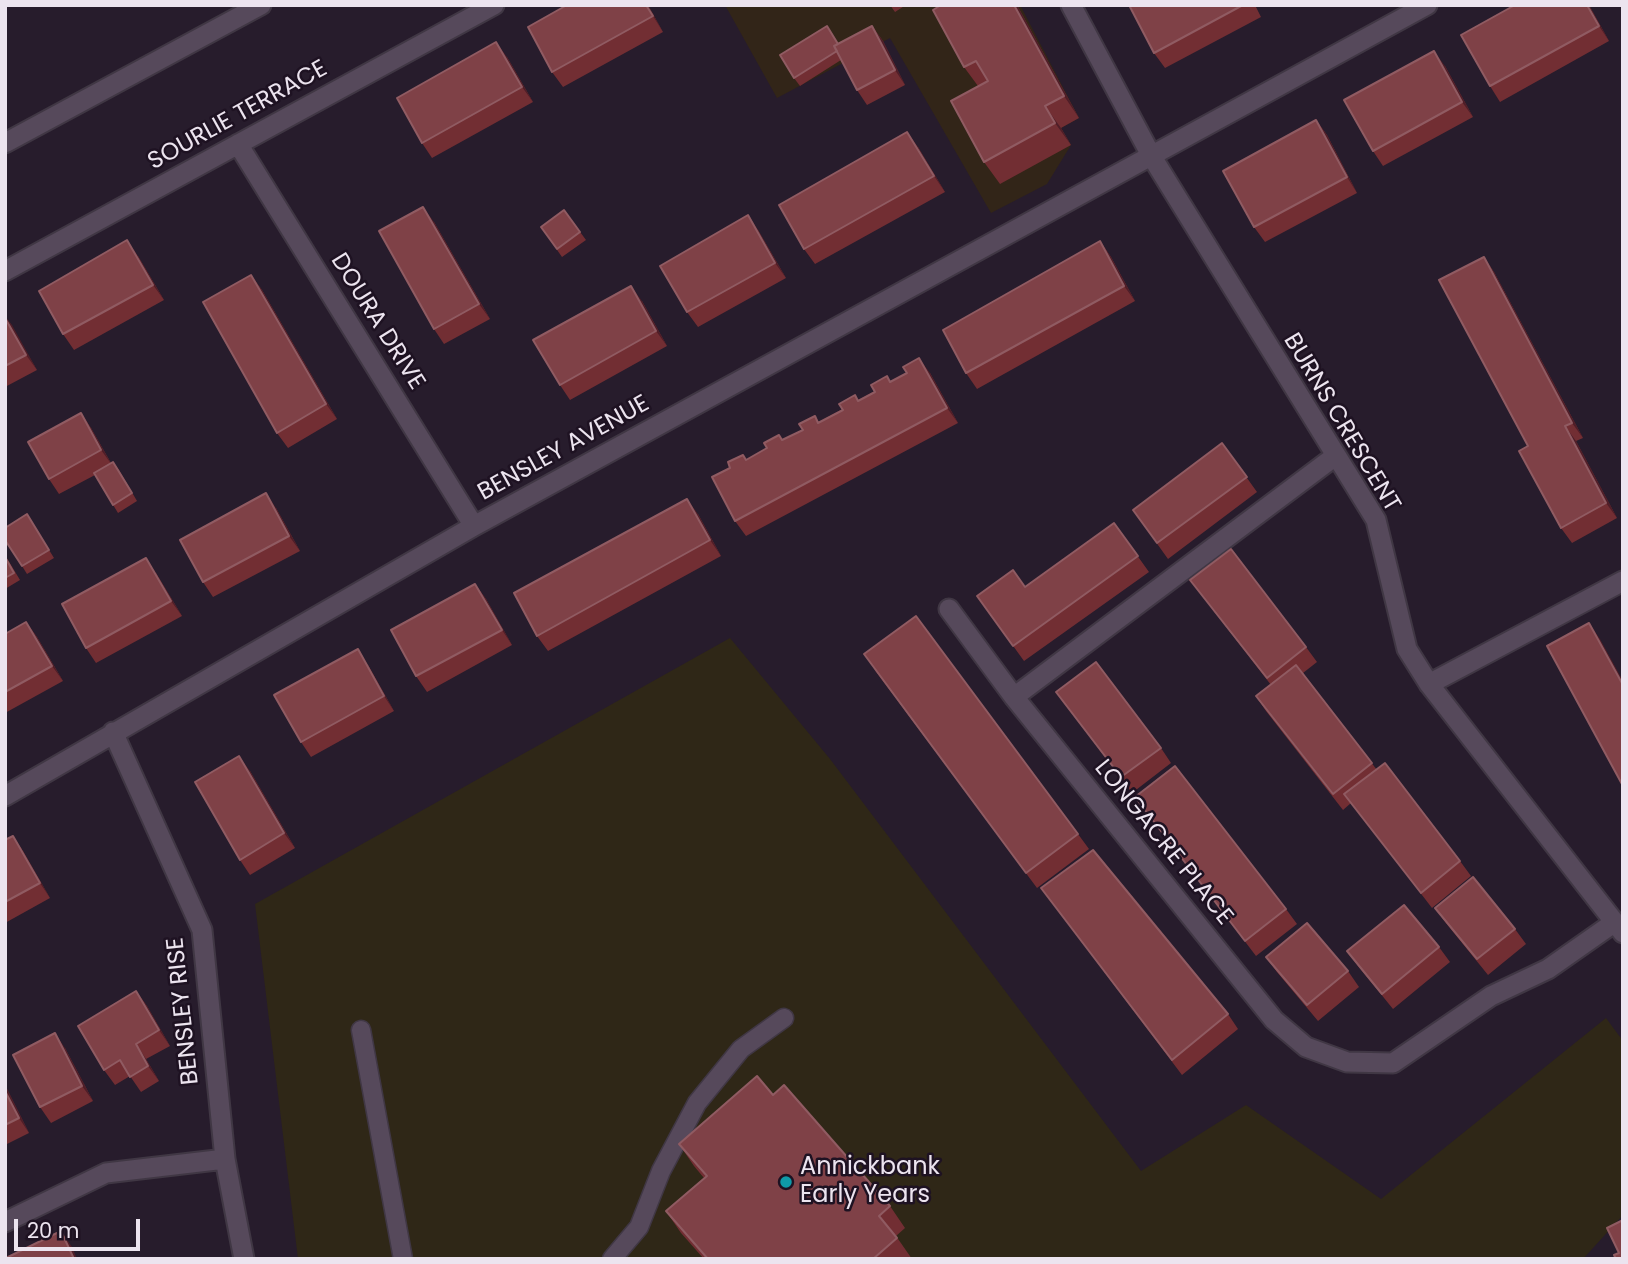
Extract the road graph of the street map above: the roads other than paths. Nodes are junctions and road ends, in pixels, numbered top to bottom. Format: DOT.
graph roads {
  1 [pos="261,5"];
  2 [pos="494,5"];
  3 [pos="1071,5"];
  4 [pos="1427,5"];
  5 [pos="5,143"];
  6 [pos="238,144"];
  7 [pos="1152,157"];
  8 [pos="5,271"];
  9 [pos="1334,457"];
  10 [pos="474,526"];
  11 [pos="1623,581"];
  12 [pos="949,609"];
  13 [pos="1429,684"];
  14 [pos="1014,697"];
  15 [pos="113,732"];
  16 [pos="5,796"];
  17 [pos="1619,927"];
  18 [pos="783,1018"];
  19 [pos="361,1030"];
  20 [pos="225,1159"];
  21 [pos="5,1223"];
  22 [pos="244,1259"];
  23 [pos="403,1259"];
  24 [pos="612,1259"];
  1 -- 5 [label="street"];
  2 -- 6 [label="street, SOURLIE TERRACE"];
  3 -- 7 [label="street, BURNS CRESCENT"];
  4 -- 7 [label="street"];
  6 -- 8 [label="street, SOURLIE TERRACE"];
  6 -- 10 [label="street, DOURA DRIVE"];
  7 -- 9 [label="street, BURNS CRESCENT"];
  7 -- 10 [label="street, BENSLEY AVENUE"];
  9 -- 13 [label="street, BURNS CRESCENT"];
  9 -- 14 [label="street"];
  10 -- 15 [label="street, BENSLEY AVENUE"];
  11 -- 13 [label="street"];
  12 -- 14 [label="street, LONGACRE PLACE"];
  13 -- 17 [label="street, BURNS CRESCENT"];
  14 -- 17 [label="street, LONGACRE PLACE"];
  15 -- 16 [label="street, BENSLEY AVENUE"];
  15 -- 20 [label="street, BENSLEY RISE"];
  18 -- 24 [label="lane"];
  19 -- 23 [label="lane"];
  20 -- 21 [label="street"];
  20 -- 22 [label="street, BENSLEY RISE"];
}
